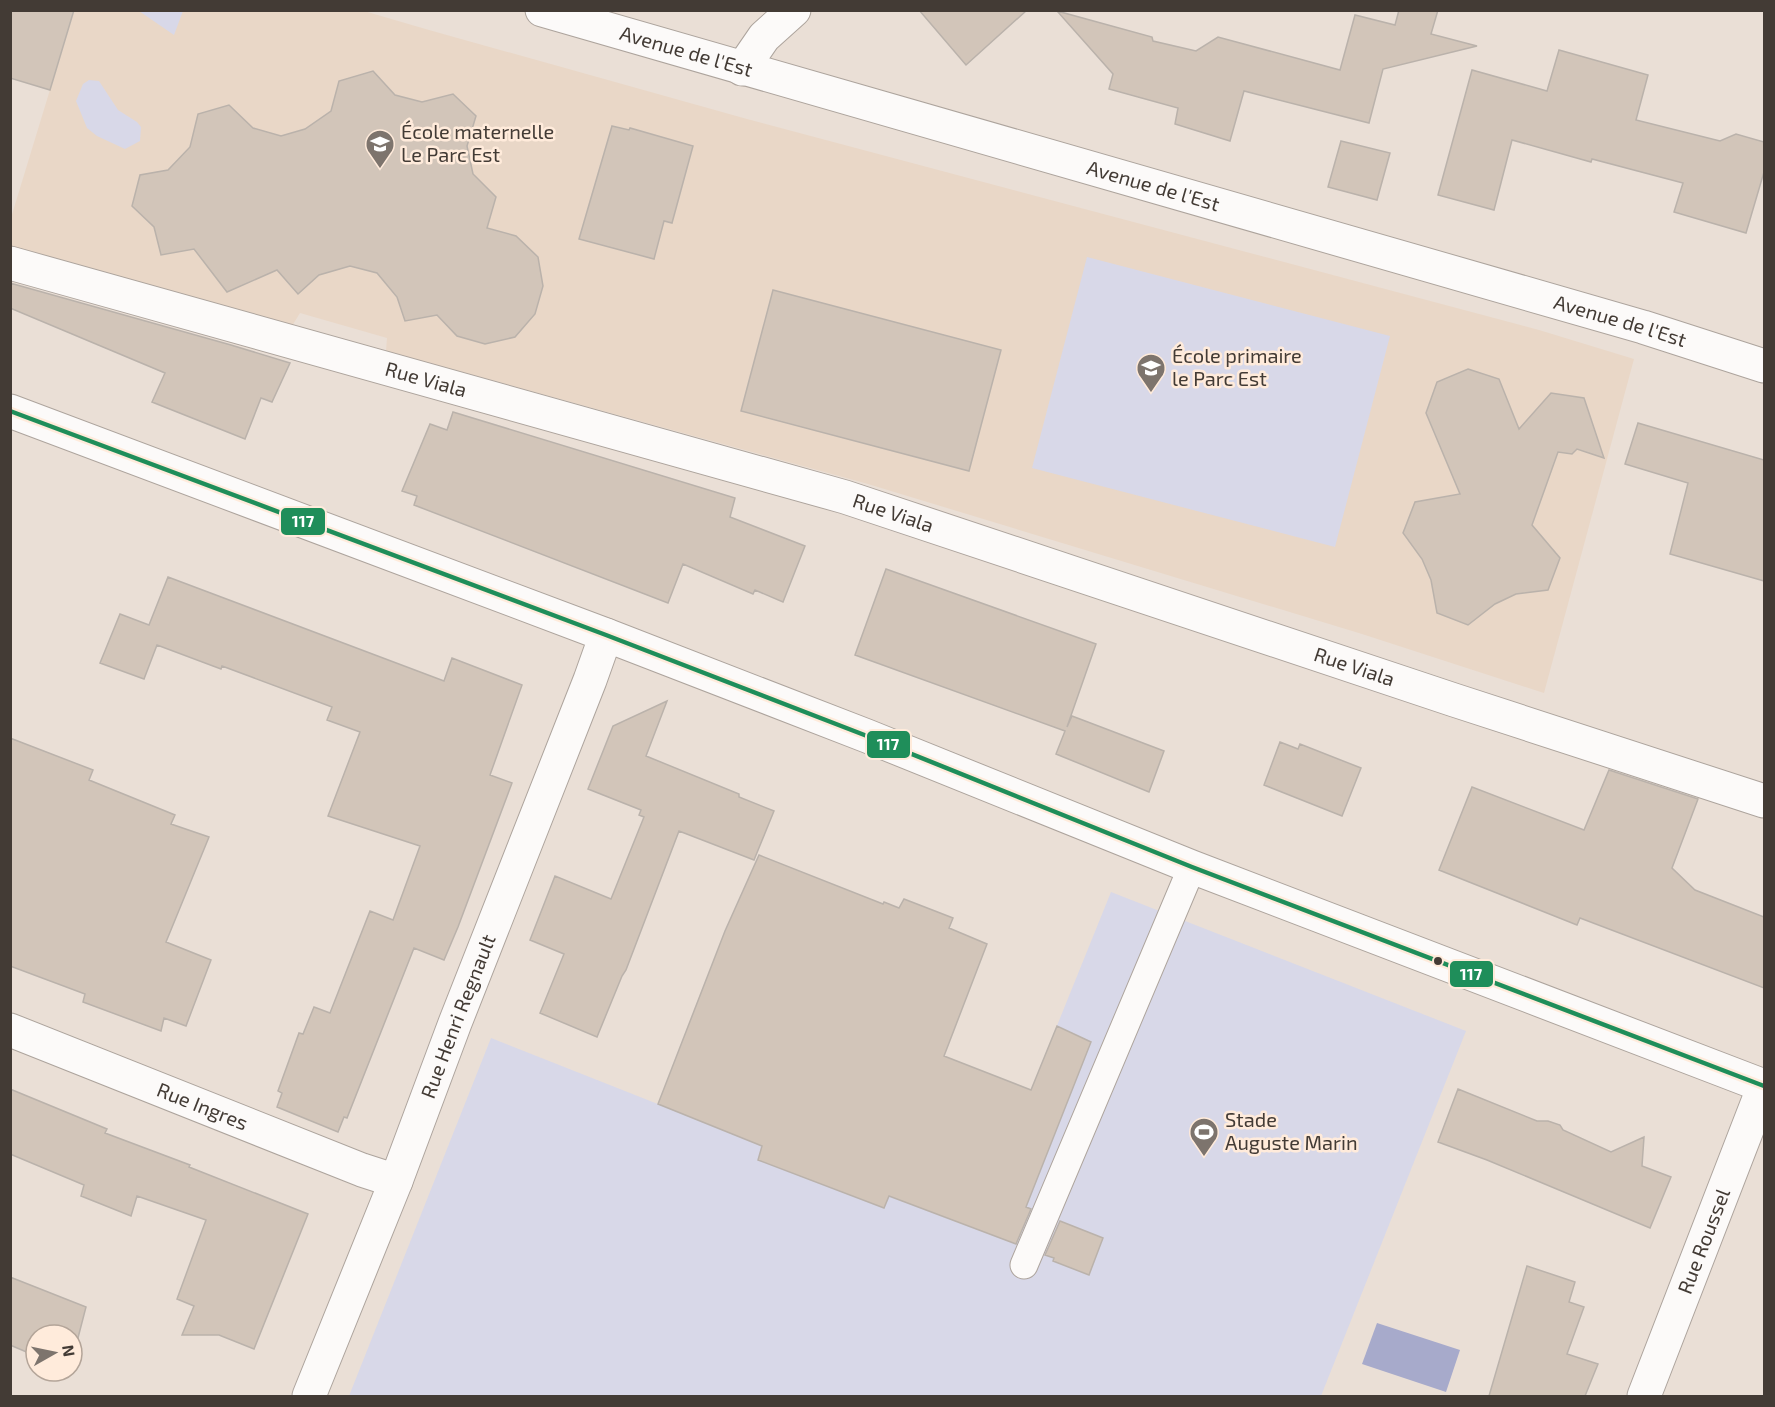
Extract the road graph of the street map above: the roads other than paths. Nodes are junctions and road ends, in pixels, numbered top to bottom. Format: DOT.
graph roads {
  1 [pos="542,10"];
  2 [pos="794,10"];
  3 [pos="742,69"];
  4 [pos="10,263"];
  5 [pos="1764,366"];
  6 [pos="10,411"];
  7 [pos="606,635"];
  8 [pos="1764,801"];
  9 [pos="1192,867"];
  10 [pos="10,1030"];
  11 [pos="1764,1086"];
  12 [pos="396,1181"];
  13 [pos="1024,1265"];
  14 [pos="309,1396"];
  15 [pos="1644,1396"];
  1 -- 3 [label="street, Avenue de l'Est"];
  2 -- 3 [label="street"];
  3 -- 5 [label="street, Avenue de l'Est"];
  4 -- 8 [label="street, Rue Viala"];
  6 -- 7 [label="street"];
  7 -- 9 [label="street"];
  7 -- 12 [label="street, Rue Henri Regnault"];
  9 -- 11 [label="street"];
  9 -- 13 [label="lane"];
  10 -- 12 [label="street, Rue Ingres"];
  11 -- 15 [label="street, Rue Roussel"];
  12 -- 14 [label="street, Rue Henri Regnault"];
}
